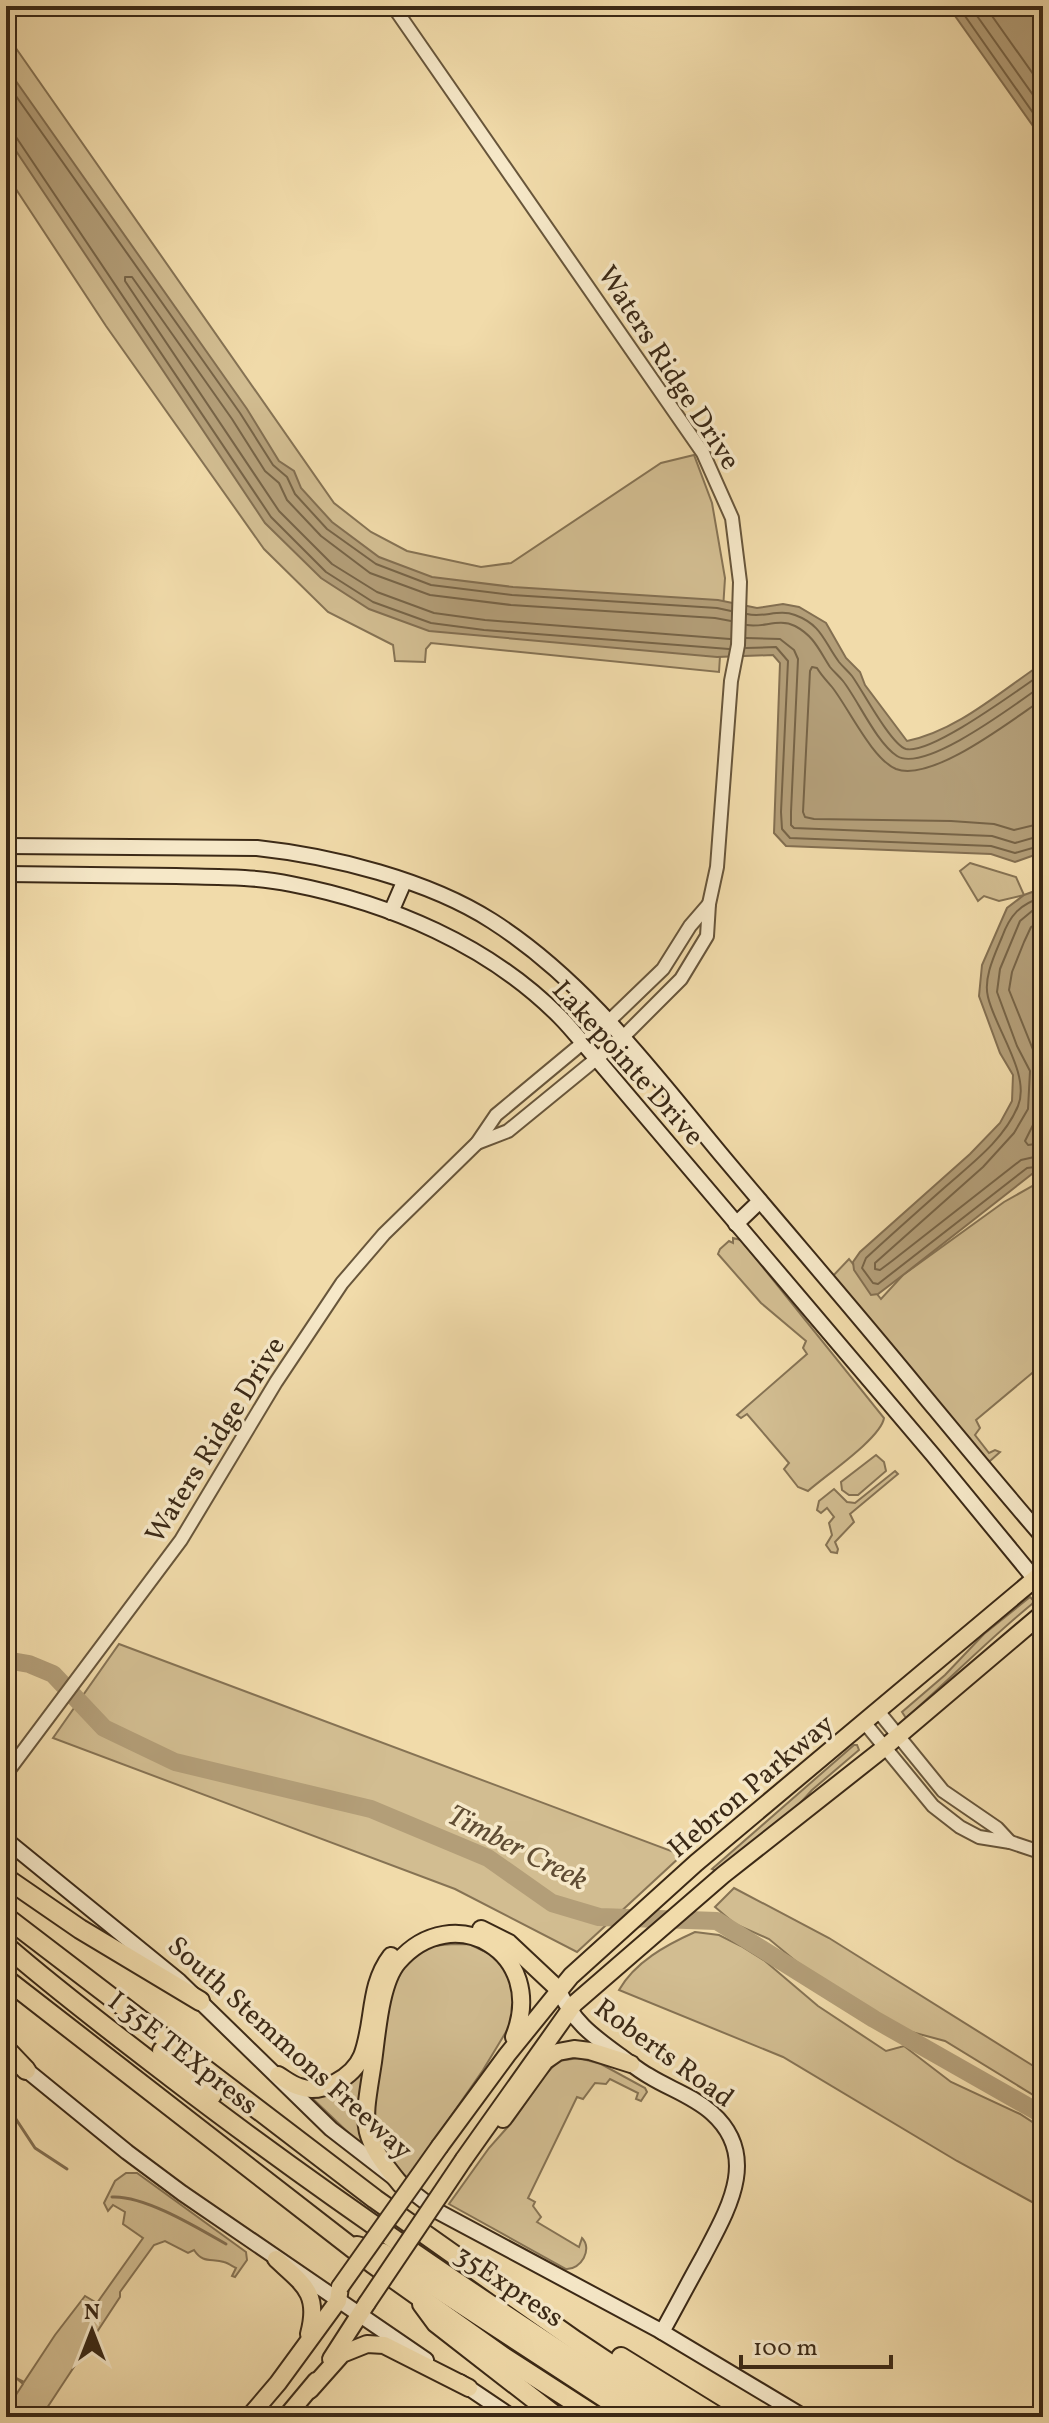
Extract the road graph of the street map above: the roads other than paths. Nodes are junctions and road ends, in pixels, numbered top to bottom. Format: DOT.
graph roads {
  1 [pos="393,6"];
  2 [pos="6,846"];
  3 [pos="207,848"];
  4 [pos="6,874"];
  5 [pos="207,877"];
  6 [pos="404,882"];
  7 [pos="709,904"];
  8 [pos="391,912"];
  9 [pos="609,1021"];
  10 [pos="623,1037"];
  11 [pos="582,1042"];
  12 [pos="596,1058"];
  13 [pos="477,1143"];
  14 [pos="760,1201"];
  15 [pos="736,1224"];
  16 [pos="1043,1537"];
  17 [pos="1040,1580"];
  18 [pos="1043,1613"];
  19 [pos="878,1711"];
  20 [pos="864,1722"];
  21 [pos="890,1742"];
  22 [pos="6,1774"];
  23 [pos="6,1840"];
  24 [pos="1010,1842"];
  25 [pos="1043,1853"];
  26 [pos="6,1878"];
  27 [pos="6,1917"];
  28 [pos="30,1937"];
  29 [pos="6,1946"];
  30 [pos="6,1979"];
  31 [pos="558,1989"];
  32 [pos="200,2001"];
  33 [pos="568,2011"];
  34 [pos="6,2052"];
  35 [pos="507,2055"];
  36 [pos="631,2064"];
  37 [pos="26,2070"];
  38 [pos="278,2075"];
  39 [pos="482,2133"];
  40 [pos="401,2185"];
  41 [pos="331,2197"];
  42 [pos="435,2242"];
  43 [pos="347,2243"];
  44 [pos="276,2259"];
  45 [pos="412,2292"];
  46 [pos="339,2294"];
  47 [pos="363,2309"];
  48 [pos="662,2332"];
  49 [pos="306,2345"];
  50 [pos="469,2388"];
  51 [pos="310,2390"];
  52 [pos="249,2417"];
  53 [pos="286,2417"];
  54 [pos="512,2417"];
  55 [pos="557,2417"];
  56 [pos="597,2417"];
  57 [pos="634,2417"];
  58 [pos="661,2417"];
  59 [pos="690,2417"];
  60 [pos="718,2417"];
  61 [pos="804,2417"];
  1 -- 7 [label="street, Waters Ridge Drive"];
  2 -- 3 [label="main road, Lakepointe Drive"];
  3 -- 5 [label="main road"];
  3 -- 6 [label="main road, Lakepointe Drive"];
  4 -- 5 [label="main road, Lakepointe Drive"];
  5 -- 8 [label="main road, Lakepointe Drive"];
  6 -- 8 [label="main road"];
  6 -- 9 [label="main road, Lakepointe Drive"];
  7 -- 9 [label="street, Waters Ridge Drive"];
  7 -- 10 [label="street, Waters Ridge Drive"];
  8 -- 11 [label="main road, Lakepointe Drive"];
  9 -- 10 [label="main road, Lakepointe Drive"];
  9 -- 11 [label="street, Waters Ridge Drive"];
  10 -- 12 [label="street, Waters Ridge Drive"];
  10 -- 14 [label="main road, Lakepointe Drive"];
  11 -- 12 [label="main road, Lakepointe Drive"];
  11 -- 13 [label="street, Waters Ridge Drive"];
  12 -- 13 [label="street, Waters Ridge Drive"];
  12 -- 15 [label="main road, Lakepointe Drive"];
  13 -- 22 [label="street, Waters Ridge Drive"];
  14 -- 15 [label="main road"];
  14 -- 16 [label="main road, Lakepointe Drive"];
  15 -- 17 [label="main road, Lakepointe Drive"];
  17 -- 19 [label="main road, Hebron Parkway"];
  18 -- 21 [label="main road, Hebron Parkway"];
  19 -- 20 [label="main road, Hebron Parkway"];
  19 -- 21 [label="street"];
  20 -- 21 [label="street"];
  20 -- 31 [label="main road, Hebron Parkway"];
  21 -- 24 [label="street"];
  21 -- 24 [label="street"];
  21 -- 33 [label="main road, Hebron Parkway"];
  23 -- 32 [label="main road, South Stemmons Freeway"];
  24 -- 25 [label="street"];
  26 -- 32 [label="highway"];
  27 -- 28 [label="highway, South Stemmons Freeway"];
  28 -- 41 [label="highway"];
  28 -- 42 [label="highway, South Stemmons Freeway"];
  29 -- 41 [label="highway, I 35E TEXpress"];
  30 -- 43 [label="highway"];
  31 -- 33 [label="main road, Roberts Road"];
  31 -- 35 [label="main road, Hebron Parkway"];
  31 -- 38 [label="main road"];
  32 -- 38 [label="main road, South Stemmons Freeway"];
  33 -- 36 [label="main road, Roberts Road"];
  33 -- 39 [label="main road, Hebron Parkway"];
  34 -- 37 [label="highway"];
  35 -- 40 [label="main road"];
  35 -- 46 [label="main road, bridge"];
  36 -- 39 [label="main road"];
  36 -- 48 [label="main road, Roberts Road"];
  37 -- 44 [label="main road"];
  38 -- 40 [label="main road, South Stemmons Freeway"];
  39 -- 47 [label="main road, bridge"];
  40 -- 48 [label="main road, South Stemmons Freeway"];
  41 -- 58 [label="highway, 35Express"];
  42 -- 59 [label="highway, South Stemmons Freeway"];
  42 -- 60 [label="highway"];
  43 -- 45 [label="highway"];
  43 -- 57 [label="highway"];
  44 -- 46 [label="main road"];
  44 -- 49 [label="main road"];
  45 -- 55 [label="highway"];
  45 -- 56 [label="highway"];
  46 -- 47 [label="main road"];
  46 -- 49 [label="main road"];
  47 -- 50 [label="main road"];
  47 -- 51 [label="main road"];
  48 -- 61 [label="main road, South Stemmons Freeway"];
  49 -- 52 [label="main road"];
  50 -- 51 [label="main road"];
  50 -- 54 [label="main road"];
  51 -- 53 [label="main road"];
}
